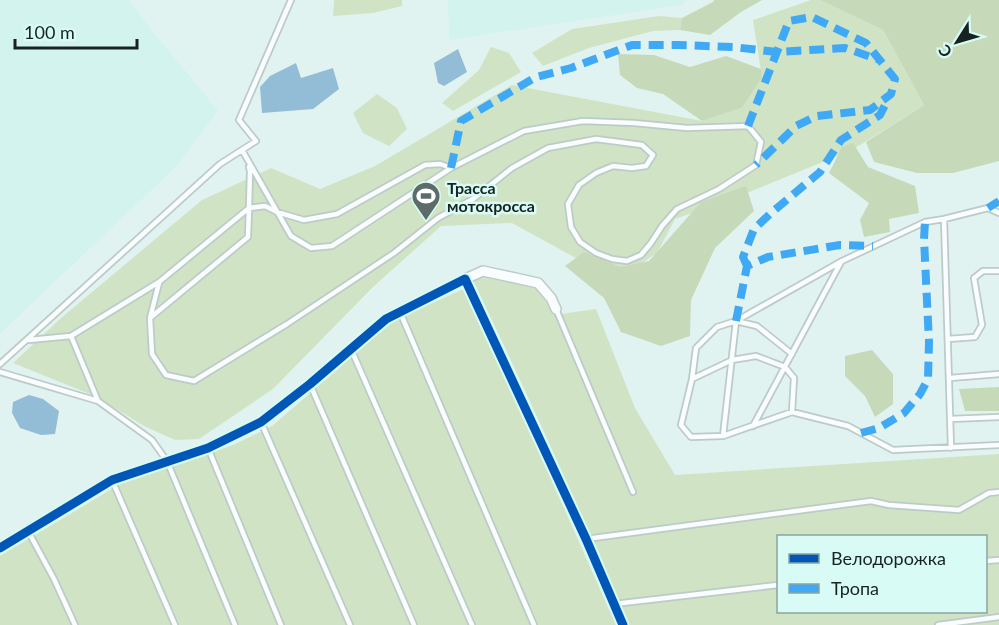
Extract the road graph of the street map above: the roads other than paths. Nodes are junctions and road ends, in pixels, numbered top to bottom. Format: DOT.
graph roads {
  1 [pos="291,0"];
  2 [pos="242,150"];
  3 [pos="451,168"];
  4 [pos="249,207"];
  5 [pos="277,212"];
  6 [pos="999,213"];
  7 [pos="944,219"];
  8 [pos="842,261"];
  9 [pos="999,271"];
  10 [pos="465,279"];
  11 [pos="159,282"];
  12 [pos="556,309"];
  13 [pos="400,312"];
  14 [pos="150,318"];
  15 [pos="736,321"];
  16 [pos="71,336"];
  17 [pos="948,339"];
  18 [pos="27,340"];
  19 [pos="351,349"];
  20 [pos="792,354"];
  21 [pos="732,360"];
  22 [pos="0,364"];
  23 [pos="784,367"];
  24 [pos="0,372"];
  25 [pos="999,374"];
  26 [pos="950,378"];
  27 [pos="692,379"];
  28 [pos="310,384"];
  29 [pos="98,401"];
  30 [pos="792,412"];
  31 [pos="999,417"];
  32 [pos="950,419"];
  33 [pos="261,422"];
  34 [pos="753,426"];
  35 [pos="723,436"];
  36 [pos="999,445"];
  37 [pos="208,448"];
  38 [pos="951,448"];
  39 [pos="167,461"];
  40 [pos="112,480"];
  41 [pos="633,492"];
  42 [pos="999,492"];
  43 [pos="28,531"];
  44 [pos="585,539"];
  45 [pos="0,548"];
  46 [pos="777,585"];
  47 [pos="614,604"];
  48 [pos="999,617"];
  49 [pos="75,625"];
  50 [pos="175,625"];
  51 [pos="235,625"];
  52 [pos="281,625"];
  53 [pos="350,625"];
  54 [pos="414,625"];
  55 [pos="472,625"];
  56 [pos="534,625"];
  57 [pos="623,625"];
  58 [pos="938,625"];
  1 -- 2 [label="lane"];
  2 -- 4 [label="lane"];
  2 -- 5 [label="lane"];
  2 -- 18 [label="lane"];
  3 -- 5 [label="lane"];
  3 -- 5 [label="lane"];
  3 -- 14 [label="lane"];
  4 -- 5 [label="lane"];
  4 -- 11 [label="lane"];
  4 -- 14 [label="lane"];
  6 -- 7 [label="lane"];
  7 -- 8 [label="lane"];
  7 -- 17 [label="lane"];
  8 -- 15 [label="lane"];
  8 -- 20 [label="lane"];
  9 -- 17 [label="lane"];
  10 -- 12 [label="street"];
  10 -- 13 [label="street"];
  10 -- 44 [label="street"];
  11 -- 14 [label="lane"];
  11 -- 16 [label="lane"];
  12 -- 41 [label="lane"];
  13 -- 19 [label="street"];
  13 -- 56 [label="lane"];
  15 -- 20 [label="lane"];
  15 -- 21 [label="lane"];
  15 -- 27 [label="lane"];
  16 -- 18 [label="lane"];
  16 -- 29 [label="lane"];
  17 -- 26 [label="lane"];
  18 -- 22 [label="lane"];
  19 -- 28 [label="street"];
  19 -- 55 [label="lane"];
  20 -- 23 [label="lane"];
  21 -- 23 [label="lane"];
  21 -- 27 [label="lane"];
  21 -- 35 [label="lane"];
  23 -- 30 [label="lane"];
  23 -- 34 [label="lane"];
  24 -- 29 [label="lane"];
  25 -- 26 [label="lane"];
  26 -- 32 [label="lane"];
  27 -- 35 [label="lane"];
  28 -- 33 [label="street"];
  28 -- 54 [label="lane"];
  29 -- 39 [label="lane"];
  30 -- 34 [label="lane"];
  30 -- 38 [label="lane"];
  31 -- 32 [label="lane"];
  32 -- 38 [label="lane"];
  33 -- 37 [label="street"];
  33 -- 53 [label="lane"];
  34 -- 35 [label="lane"];
  36 -- 38 [label="lane"];
  37 -- 39 [label="street"];
  37 -- 52 [label="lane"];
  39 -- 40 [label="street"];
  39 -- 51 [label="lane"];
  40 -- 43 [label="street"];
  40 -- 50 [label="lane"];
  42 -- 44 [label="lane"];
  43 -- 45 [label="street"];
  43 -- 49 [label="lane"];
  44 -- 47 [label="street"];
  46 -- 47 [label="lane"];
  47 -- 57 [label="street"];
  48 -- 58 [label="lane"];
}
